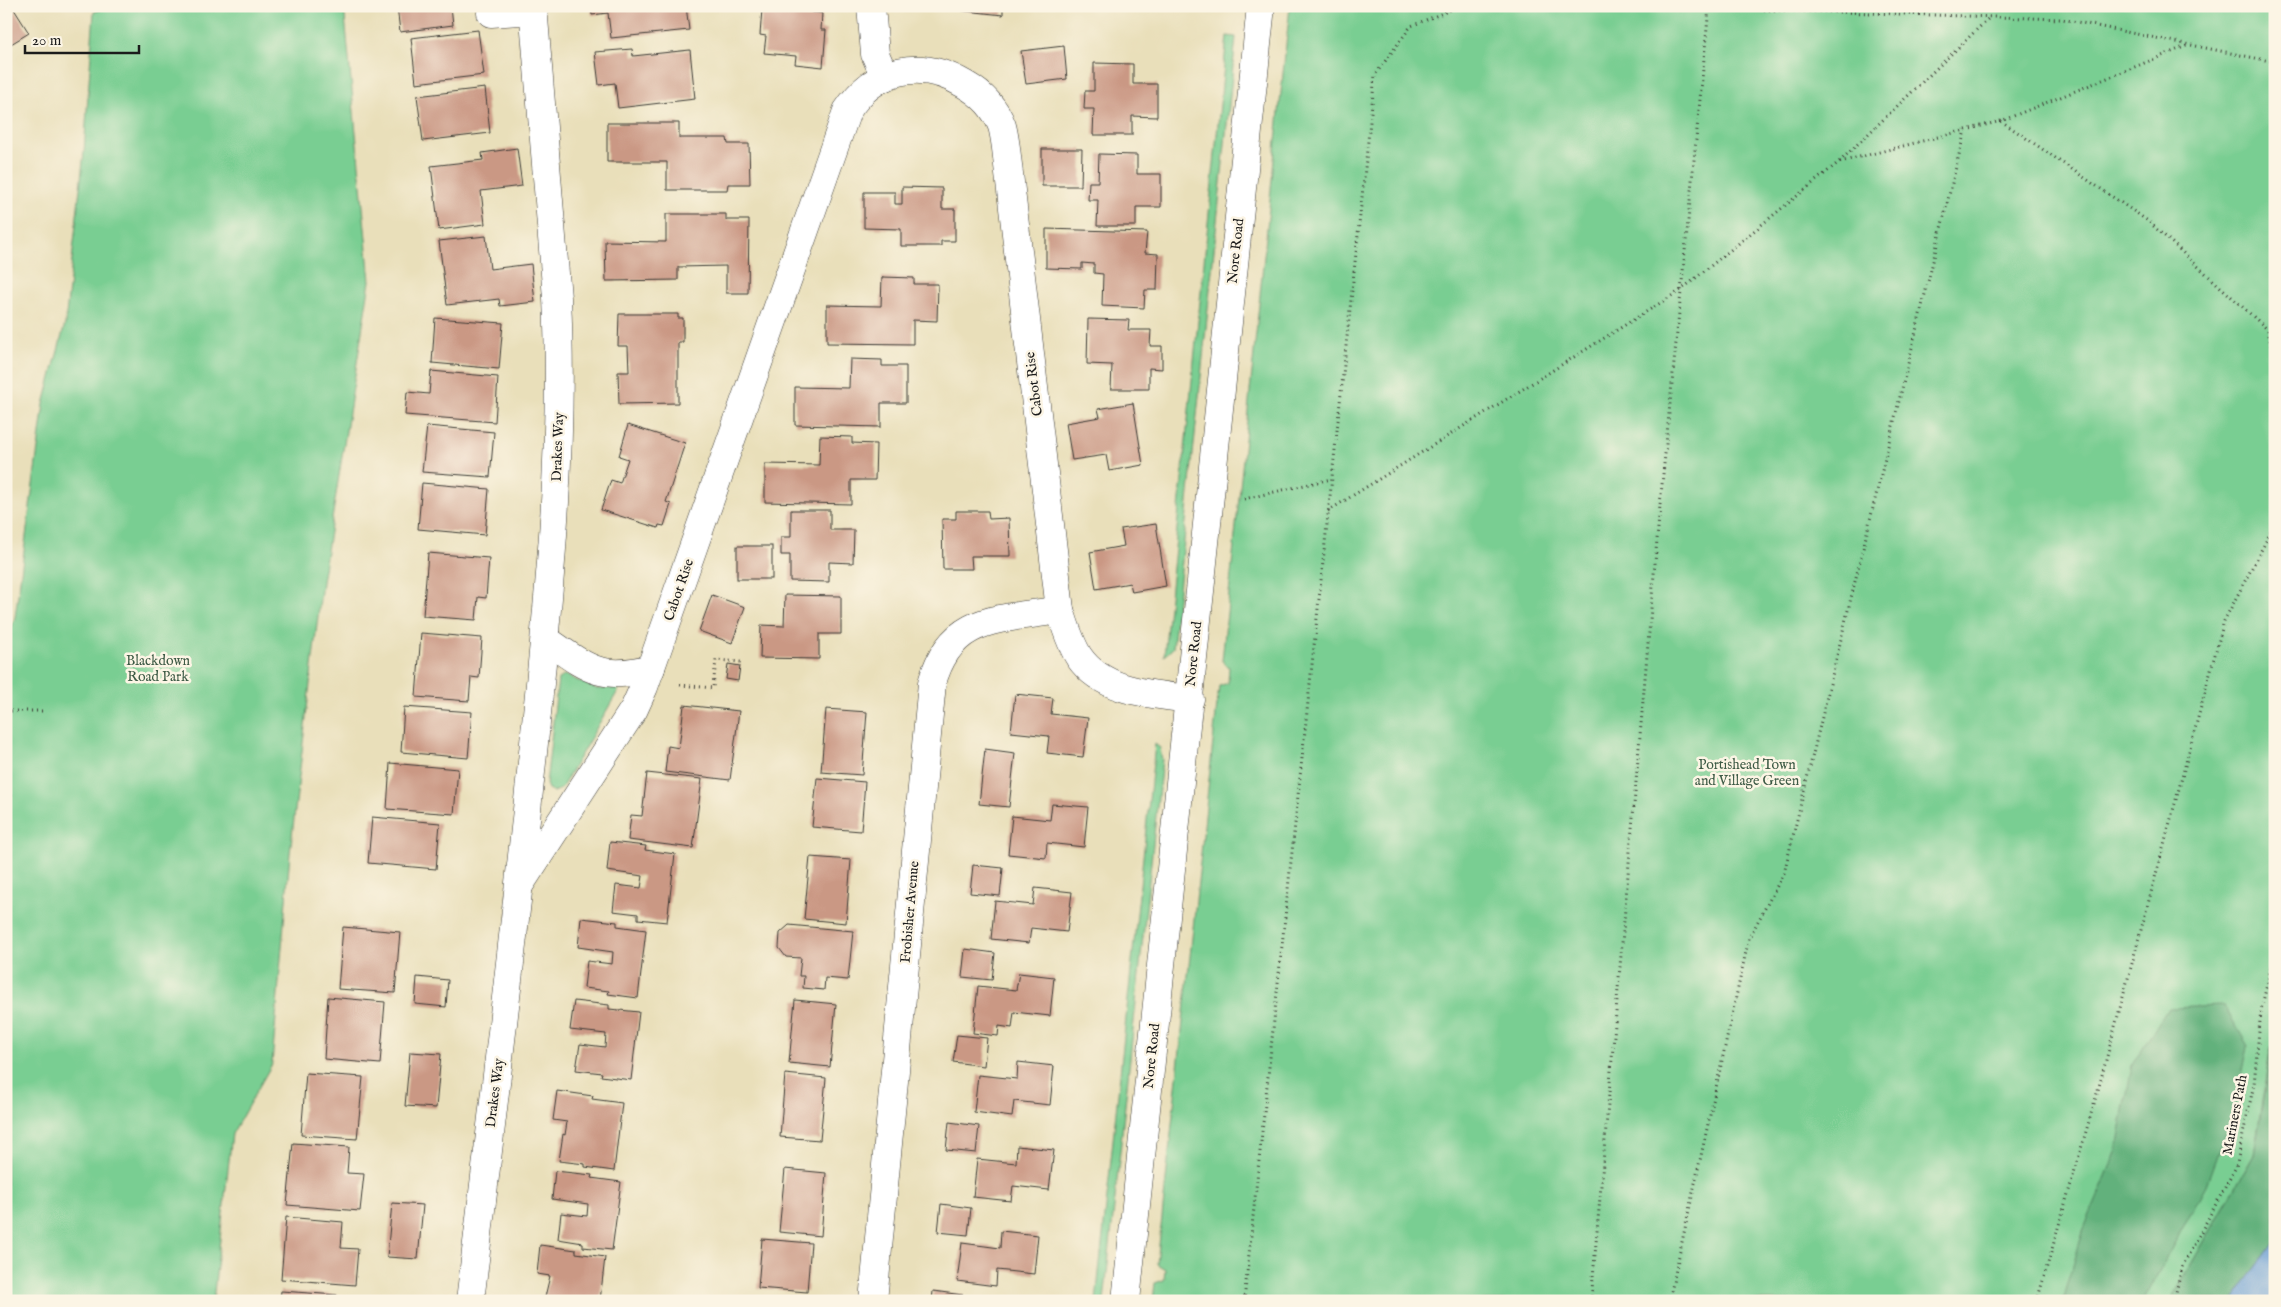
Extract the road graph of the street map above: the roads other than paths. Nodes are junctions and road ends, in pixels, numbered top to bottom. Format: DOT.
graph roads {
  1 [pos="872,6"];
  2 [pos="1261,6"];
  3 [pos="534,8"];
  4 [pos="491,13"];
  5 [pos="885,77"];
  6 [pos="1060,610"];
  7 [pos="545,639"];
  8 [pos="649,674"];
  9 [pos="1190,699"];
  10 [pos="520,884"];
  11 [pos="470,1301"];
  12 [pos="873,1301"];
  13 [pos="1126,1301"];
  1 -- 5 [label="street"];
  2 -- 9 [label="street, Nore Road"];
  3 -- 4 [label="street, Drakes Way"];
  3 -- 7 [label="street, Drakes Way"];
  5 -- 6 [label="street, Cabot Rise"];
  5 -- 8 [label="street, Cabot Rise"];
  6 -- 9 [label="street, Cabot Rise"];
  6 -- 12 [label="street, Frobisher Avenue"];
  7 -- 8 [label="street"];
  7 -- 10 [label="street, Drakes Way"];
  8 -- 10 [label="street, Drakes Way"];
  9 -- 13 [label="street, Nore Road"];
  10 -- 11 [label="street, Drakes Way"];
}
